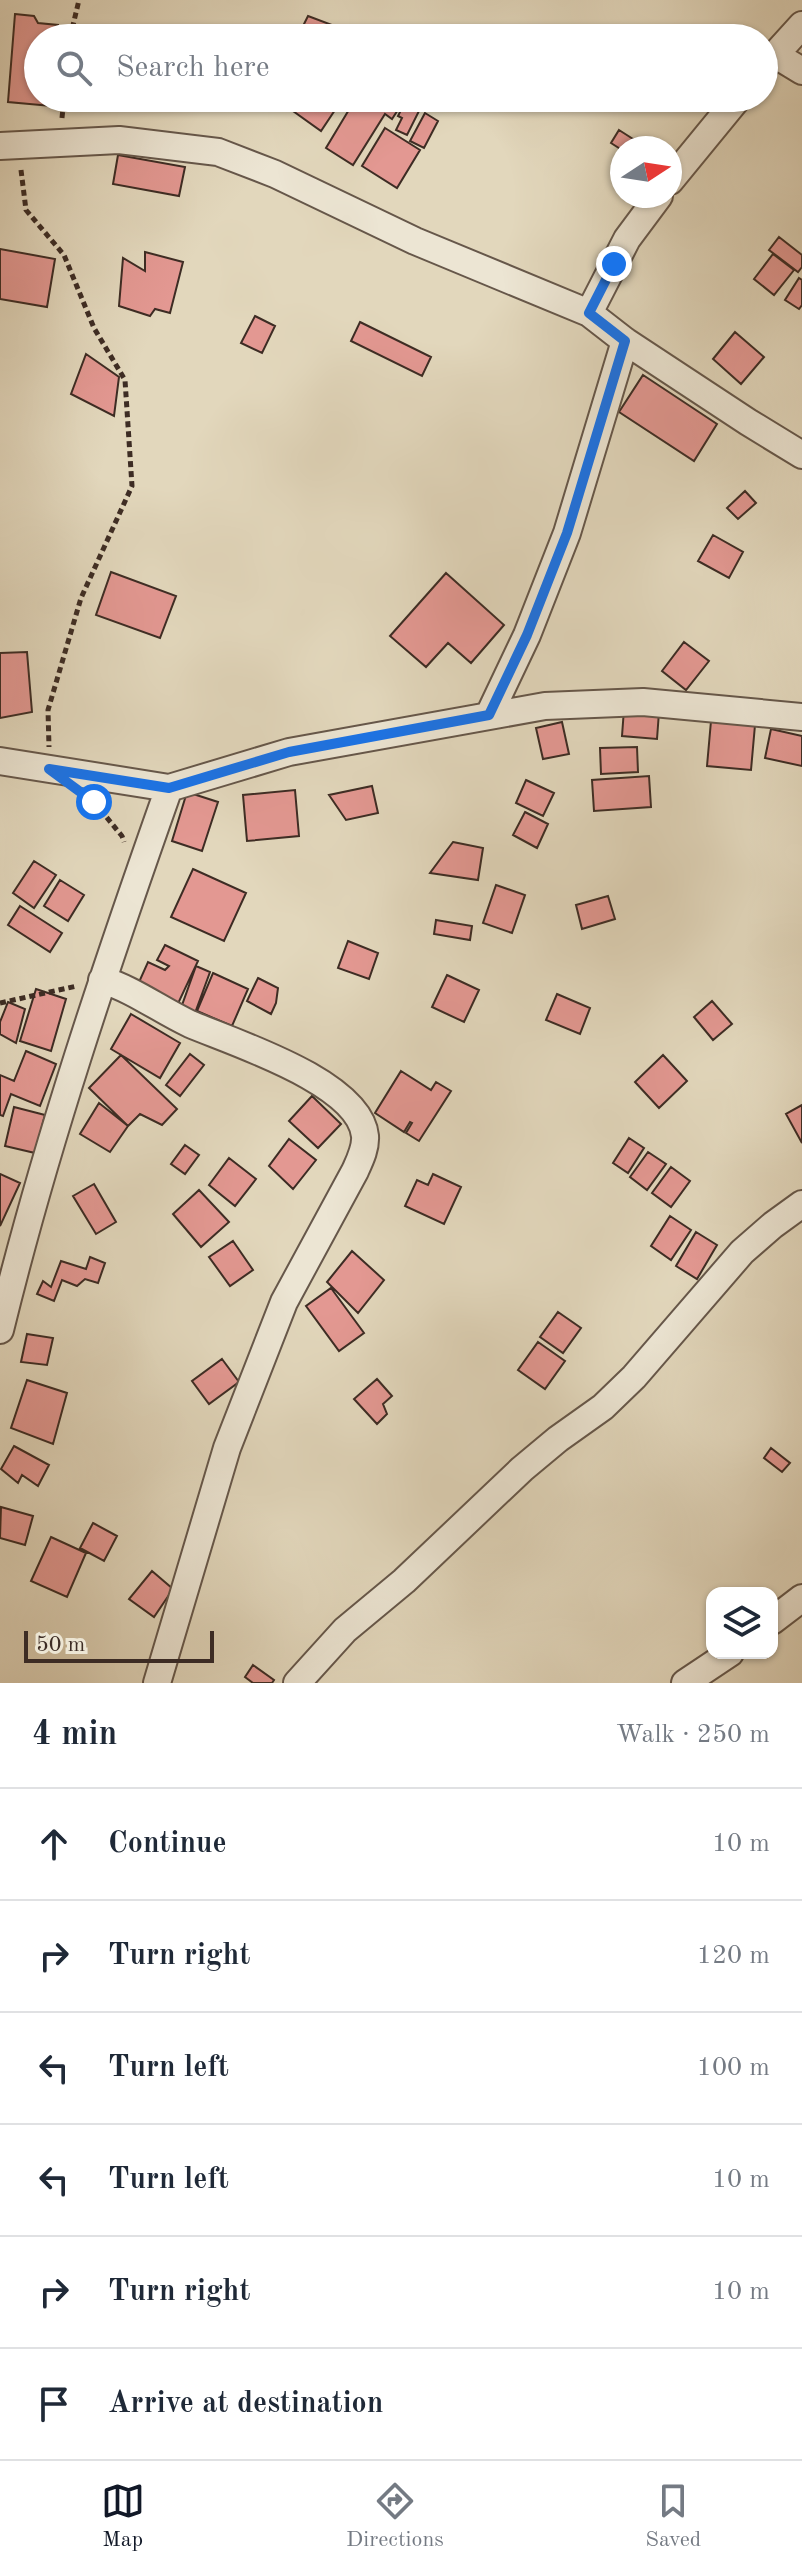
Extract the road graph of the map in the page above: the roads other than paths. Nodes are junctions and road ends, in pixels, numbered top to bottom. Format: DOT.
graph roads {
  1 [pos="802,25"];
  2 [pos="778,50"];
  3 [pos="778,63"];
  4 [pos="802,71"];
  5 [pos="727,112"];
  6 [pos="9,146"];
  7 [pos="682,166"];
  8 [pos="650,208"];
  9 [pos="589,313"];
  10 [pos="625,341"];
  11 [pos="802,455"];
  12 [pos="489,715"];
  13 [pos="802,717"];
  14 [pos="0,761"];
  15 [pos="169,788"];
  16 [pos="102,980"];
  17 [pos="802,1204"];
  18 [pos="0,1330"];
  19 [pos="802,1598"];
  20 [pos="778,1616"];
  21 [pos="721,1659"];
  22 [pos="157,1683"];
  23 [pos="297,1683"];
  24 [pos="685,1683"];
  1 -- 2 [label="street"];
  3 -- 4 [label="street"];
  5 -- 7 [label="street"];
  6 -- 9 [label="street"];
  8 -- 9 [label="street"];
  9 -- 10 [label="street"];
  10 -- 11 [label="street"];
  10 -- 12 [label="street"];
  12 -- 13 [label="street"];
  12 -- 15 [label="street"];
  14 -- 15 [label="street"];
  15 -- 16 [label="street"];
  16 -- 18 [label="street"];
  16 -- 22 [label="street"];
  17 -- 23 [label="street"];
  19 -- 20 [label="street"];
  21 -- 24 [label="street"];
}
